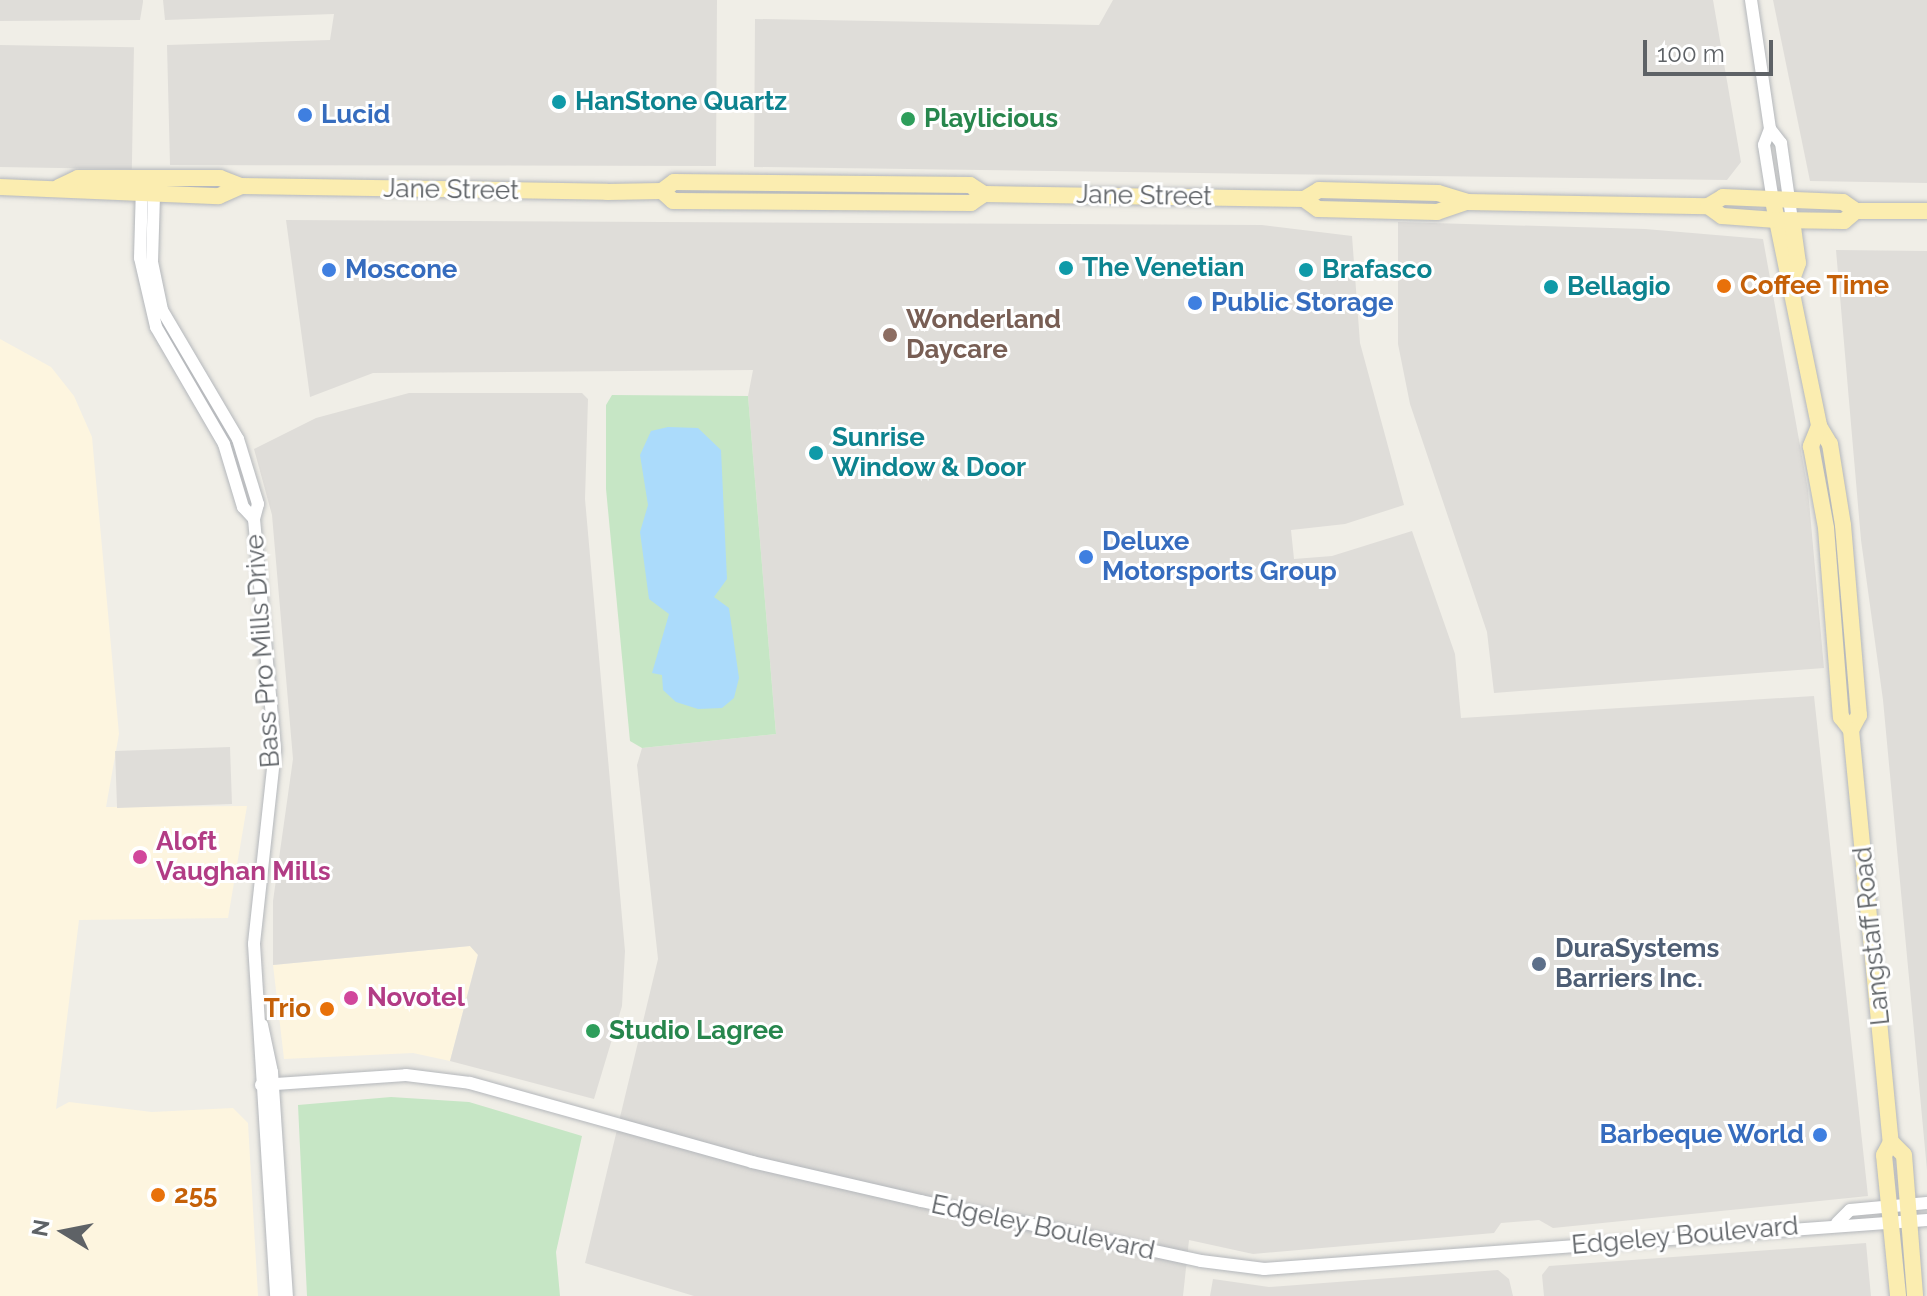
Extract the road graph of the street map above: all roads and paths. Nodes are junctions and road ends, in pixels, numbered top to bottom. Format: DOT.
graph roads {
  1 [pos="1751,0"];
  2 [pos="0,187"];
  3 [pos="146,189"];
  4 [pos="1782,200"];
  5 [pos="1708,206"];
  6 [pos="1856,211"];
  7 [pos="1927,211"];
  8 [pos="1784,220"];
  9 [pos="267,1085"];
  10 [pos="1891,1142"];
  11 [pos="1927,1203"];
  12 [pos="1909,1213"];
  13 [pos="1890,1214"];
  14 [pos="1927,1220"];
  15 [pos="276,1296"];
  16 [pos="287,1296"];
  17 [pos="1898,1296"];
  18 [pos="1915,1296"];
  1 -- 4 [label="street, Langstaff Road"];
  2 -- 3 [label="main road, Jane Street"];
  3 -- 5 [label="main road, Jane Street"];
  3 -- 9 [label="street, Bass Pro Mills Drive"];
  4 -- 5 [label="main road, Jane Street"];
  4 -- 6 [label="main road, Jane Street"];
  4 -- 8 [label="main road, Langstaff Road"];
  5 -- 8 [label="main road, Jane Street"];
  6 -- 7 [label="main road, Jane Street"];
  6 -- 8 [label="main road, Jane Street"];
  8 -- 10 [label="main road, Langstaff Road"];
  9 -- 13 [label="street, Edgeley Boulevard"];
  9 -- 15 [label="street, Bass Pro Mills Drive"];
  9 -- 16 [label="street, Bass Pro Mills Drive"];
  10 -- 12 [label="main road, Langstaff Road"];
  10 -- 13 [label="main road, Langstaff Road"];
  11 -- 12 [label="street, Edgeley Boulevard"];
  12 -- 13 [label="street, Edgeley Boulevard"];
  12 -- 14 [label="street, Edgeley Boulevard"];
  12 -- 18 [label="main road, Langstaff Road"];
  13 -- 17 [label="main road, Langstaff Road"];
}
